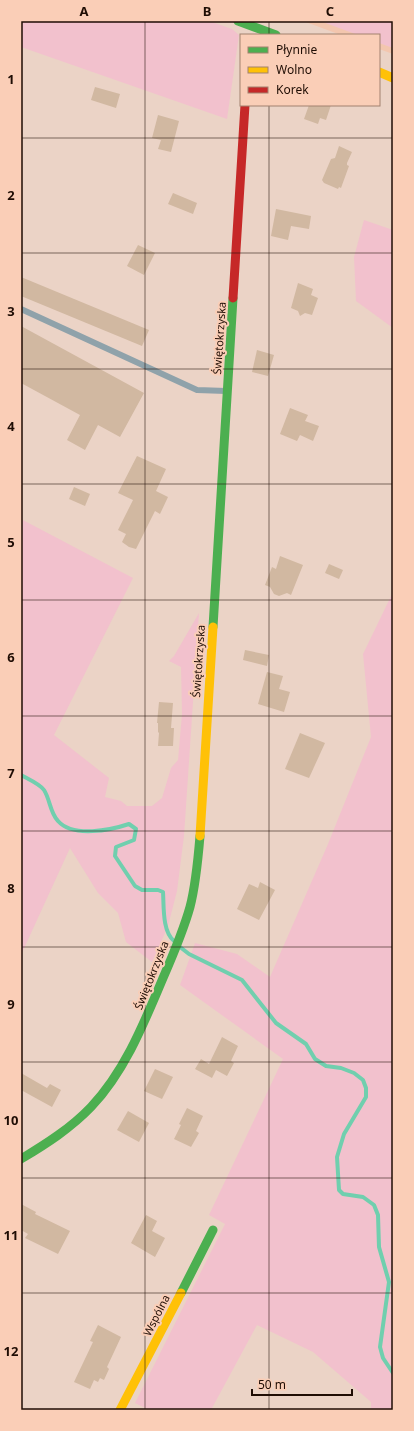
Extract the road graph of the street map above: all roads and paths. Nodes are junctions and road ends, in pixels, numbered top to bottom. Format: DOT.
graph roads {
  1 [pos="238,21"];
  2 [pos="255,31"];
  3 [pos="271,34"];
  4 [pos="380,72"];
  5 [pos="393,78"];
  6 [pos="245,106"];
  7 [pos="21,309"];
  8 [pos="227,391"];
  9 [pos="21,1159"];
  10 [pos="213,1230"];
  11 [pos="120,1410"];
  1 -- 2 [label="street"];
  2 -- 3 [label="street"];
  4 -- 5 [label="street"];
  6 -- 8 [label="street, Świętokrzyska"];
  7 -- 8 [label="lane"];
  8 -- 9 [label="street, Świętokrzyska"];
  10 -- 11 [label="street, Wspólna"];
}
